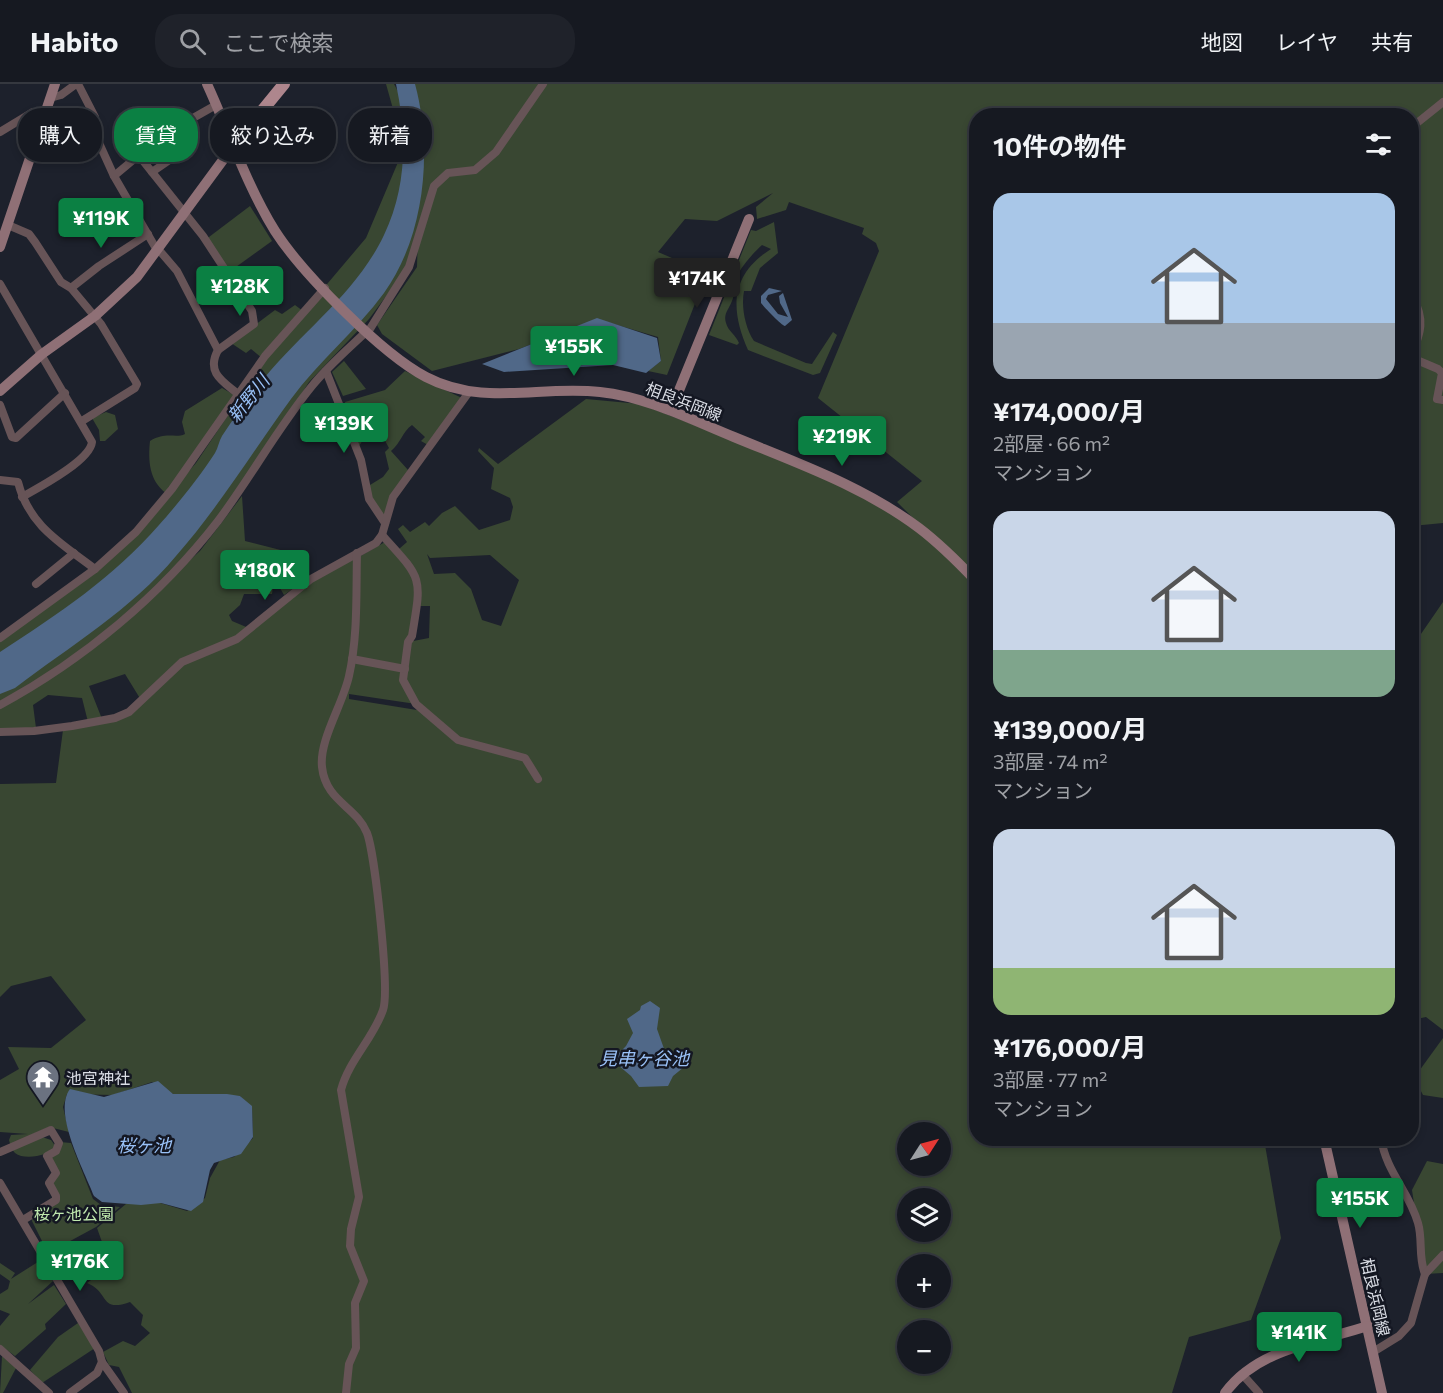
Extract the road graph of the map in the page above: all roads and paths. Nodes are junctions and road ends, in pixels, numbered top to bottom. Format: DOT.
graph roads {
  1 [pos="45,84"];
  2 [pos="77,84"];
  3 [pos="207,84"];
  4 [pos="284,84"];
  5 [pos="543,84"];
  6 [pos="52,92"];
  7 [pos="1443,102"];
  8 [pos="216,105"];
  9 [pos="46,108"];
  10 [pos="217,108"];
  11 [pos="264,108"];
  12 [pos="198,115"];
  13 [pos="18,121"];
  14 [pos="1419,121"];
  15 [pos="0,132"];
  16 [pos="28,162"];
  17 [pos="133,162"];
  18 [pos="144,162"];
  19 [pos="167,162"];
  20 [pos="222,162"];
  21 [pos="242,162"];
  22 [pos="152,172"];
  23 [pos="114,176"];
  24 [pos="186,213"];
  25 [pos="749,219"];
  26 [pos="8,225"];
  27 [pos="148,234"];
  28 [pos="0,247"];
  29 [pos="159,251"];
  30 [pos="0,284"];
  31 [pos="71,288"];
  32 [pos="326,290"];
  33 [pos="1419,310"];
  34 [pos="95,316"];
  35 [pos="366,331"];
  36 [pos="1419,338"];
  37 [pos="218,350"];
  38 [pos="42,354"];
  39 [pos="1419,361"];
  40 [pos="326,371"];
  41 [pos="0,391"];
  42 [pos="469,392"];
  43 [pos="66,393"];
  44 [pos="237,393"];
  45 [pos="1443,400"];
  46 [pos="0,405"];
  47 [pos="671,410"];
  48 [pos="82,421"];
  49 [pos="0,480"];
  50 [pos="22,497"];
  51 [pos="385,523"];
  52 [pos="382,535"];
  53 [pos="74,553"];
  54 [pos="357,553"];
  55 [pos="95,569"];
  56 [pos="969,574"];
  57 [pos="36,584"];
  58 [pos="0,638"];
  59 [pos="352,659"];
  60 [pos="405,669"];
  61 [pos="0,705"];
  62 [pos="0,732"];
  63 [pos="538,779"];
  64 [pos="1326,1146"];
  65 [pos="1382,1146"];
  66 [pos="0,1152"];
  67 [pos="0,1183"];
  68 [pos="23,1220"];
  69 [pos="1443,1255"];
  70 [pos="1425,1274"];
  71 [pos="1368,1326"];
  72 [pos="0,1349"];
  73 [pos="1373,1352"];
  74 [pos="102,1362"];
  75 [pos="1242,1374"];
  76 [pos="48,1393"];
  77 [pos="70,1393"];
  78 [pos="124,1393"];
  79 [pos="346,1393"];
  80 [pos="1225,1393"];
  81 [pos="1259,1393"];
  82 [pos="1382,1393"];
  1 -- 6 [label="street"];
  2 -- 6 [label="street"];
  2 -- 23 [label="street"];
  3 -- 8 [label="main road, 相良浜岡線"];
  4 -- 11 [label="main road"];
  5 -- 35 [label="street"];
  6 -- 9 [label="main road"];
  7 -- 14 [label="street"];
  8 -- 10 [label="main road, 相良浜岡線"];
  8 -- 12 [label="street"];
  13 -- 15 [label="street"];
  16 -- 26 [label="main road"];
  17 -- 23 [label="street"];
  18 -- 22 [label="street"];
  19 -- 22 [label="street"];
  20 -- 24 [label="main road"];
  21 -- 32 [label="main road, 相良浜岡線"];
  22 -- 24 [label="street"];
  23 -- 27 [label="street"];
  24 -- 29 [label="main road"];
  24 -- 37 [label="street"];
  25 -- 47 [label="main road"];
  26 -- 28 [label="main road"];
  26 -- 31 [label="street"];
  27 -- 29 [label="street"];
  27 -- 31 [label="street"];
  29 -- 34 [label="main road"];
  29 -- 37 [label="street"];
  30 -- 38 [label="street"];
  31 -- 34 [label="street"];
  32 -- 35 [label="main road, 相良浜岡線"];
  32 -- 44 [label="street"];
  33 -- 36 [label="street"];
  34 -- 38 [label="main road"];
  34 -- 48 [label="street"];
  35 -- 40 [label="street"];
  35 -- 42 [label="main road, 相良浜岡線"];
  37 -- 44 [label="street"];
  38 -- 41 [label="main road"];
  38 -- 43 [label="street"];
  39 -- 45 [label="street"];
  40 -- 51 [label="street"];
  40 -- 61 [label="street"];
  42 -- 47 [label="main road, 相良浜岡線"];
  42 -- 51 [label="street"];
  43 -- 46 [label="street"];
  43 -- 48 [label="street"];
  44 -- 55 [label="street"];
  47 -- 56 [label="main road, 相良浜岡線"];
  48 -- 50 [label="street"];
  49 -- 50 [label="street"];
  50 -- 53 [label="street"];
  51 -- 52 [label="street"];
  52 -- 54 [label="street"];
  52 -- 60 [label="street"];
  53 -- 55 [label="street"];
  53 -- 57 [label="street"];
  54 -- 59 [label="street"];
  54 -- 62 [label="street"];
  55 -- 58 [label="street"];
  59 -- 60 [label="street"];
  59 -- 79 [label="street"];
  60 -- 63 [label="street"];
  64 -- 71 [label="main road, 相良浜岡線"];
  65 -- 70 [label="street"];
  66 -- 68 [label="street"];
  67 -- 68 [label="street"];
  68 -- 74 [label="street"];
  69 -- 70 [label="street"];
  70 -- 73 [label="street"];
  71 -- 73 [label="main road, 相良浜岡線"];
  71 -- 75 [label="main road"];
  72 -- 76 [label="street"];
  73 -- 82 [label="main road, 相良浜岡線"];
  74 -- 77 [label="street"];
  74 -- 78 [label="street"];
  75 -- 80 [label="main road"];
  75 -- 81 [label="street"];
}
